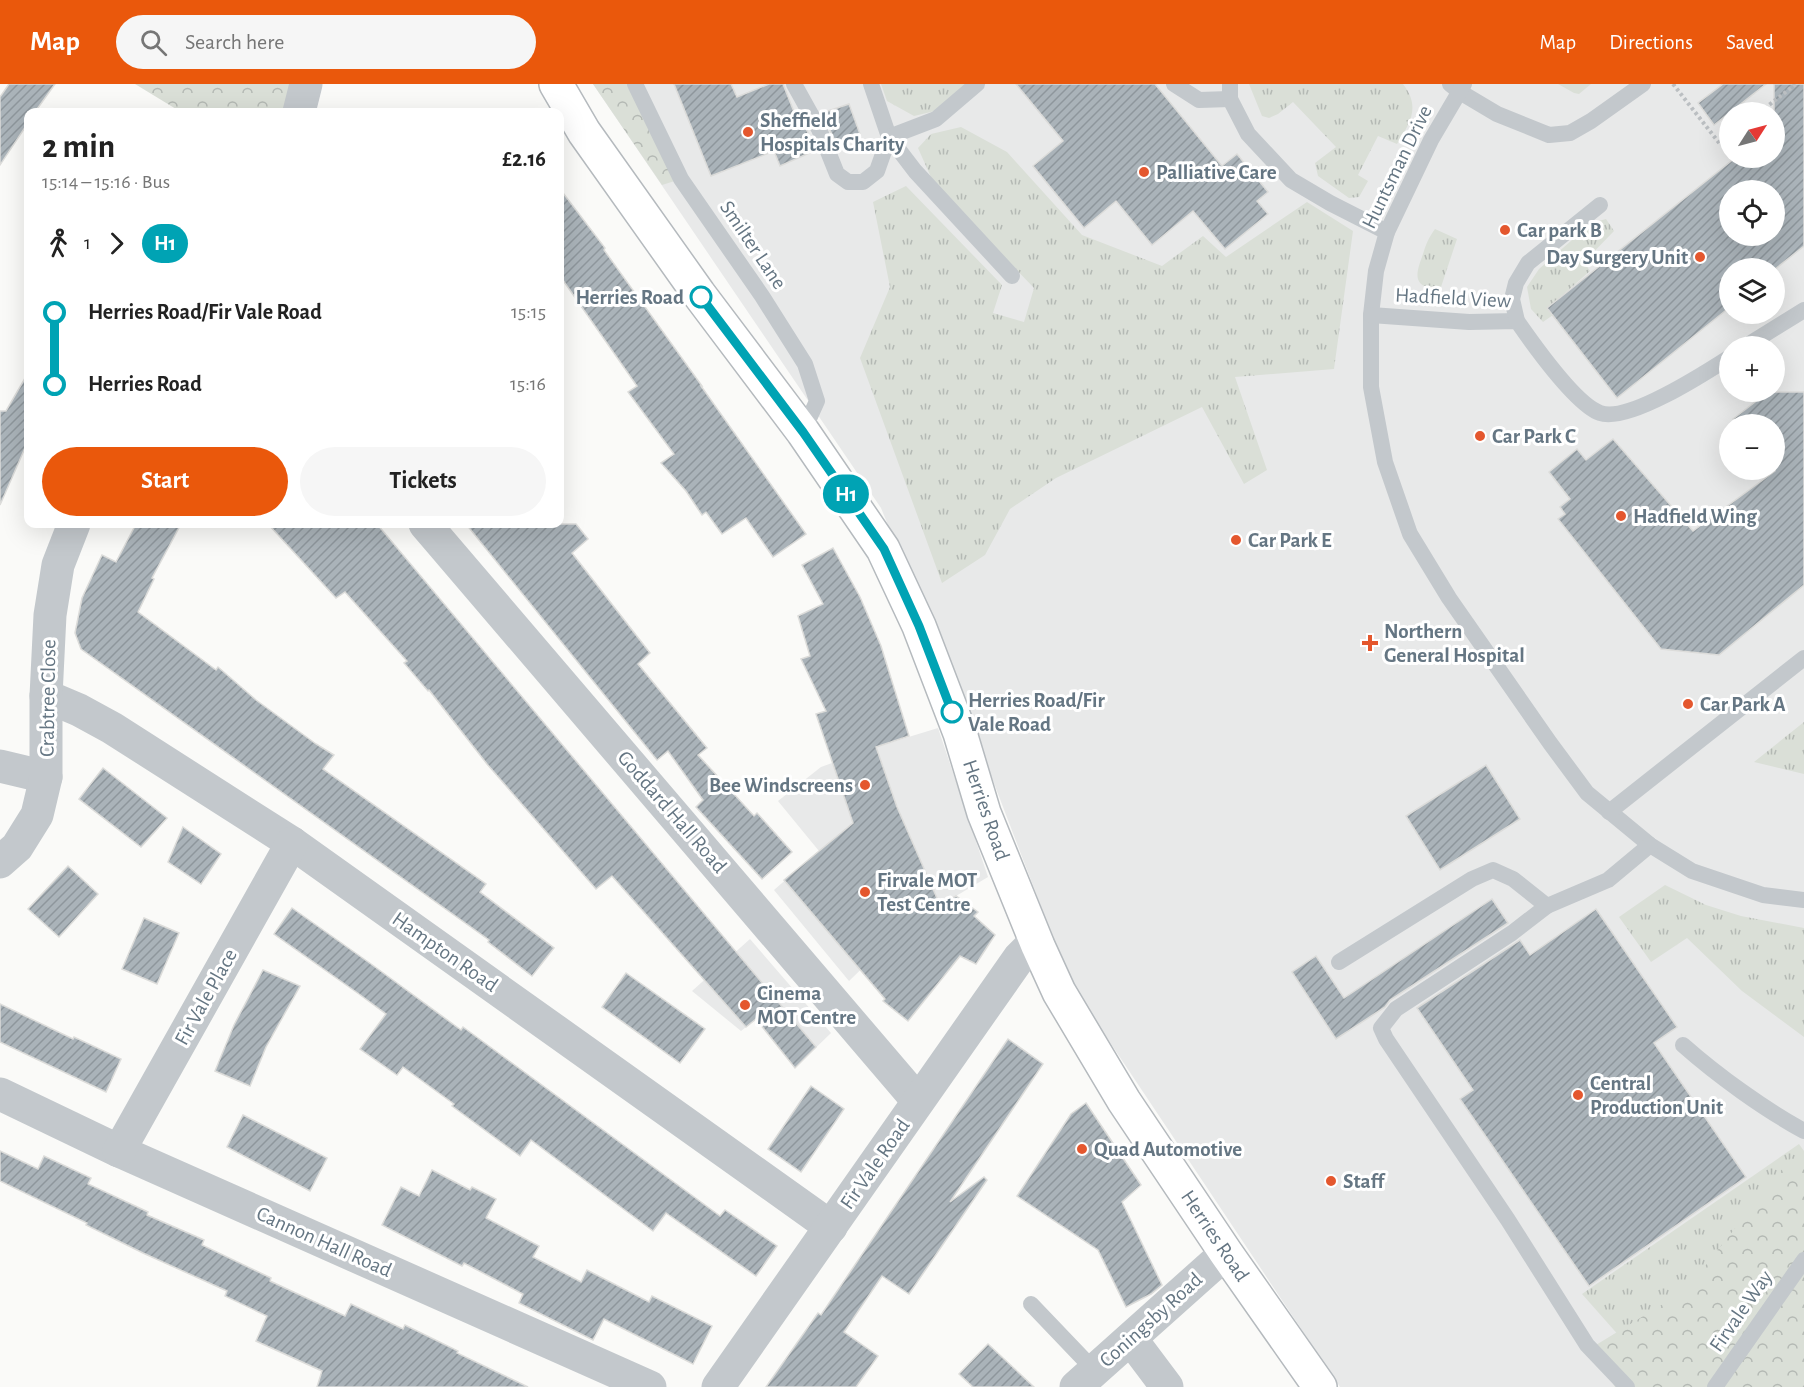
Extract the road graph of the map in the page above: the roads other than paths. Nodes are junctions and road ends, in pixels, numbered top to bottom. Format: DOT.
graph roads {
  1 [pos="306,84"];
  2 [pos="556,84"];
  3 [pos="635,84"];
  4 [pos="794,84"];
  5 [pos="871,84"];
  6 [pos="977,84"];
  7 [pos="1174,84"];
  8 [pos="1643,84"];
  9 [pos="1458,87"];
  10 [pos="1230,92"];
  11 [pos="300,108"];
  12 [pos="889,137"];
  13 [pos="1600,204"];
  14 [pos="1388,232"];
  15 [pos="1012,276"];
  16 [pos="1804,310"];
  17 [pos="1371,315"];
  18 [pos="1517,321"];
  19 [pos="1762,336"];
  20 [pos="1719,364"];
  21 [pos="803,432"];
  22 [pos="73,528"];
  23 [pos="428,528"];
  24 [pos="1804,658"];
  25 [pos="46,696"];
  26 [pos="0,766"];
  27 [pos="46,777"];
  28 [pos="1609,812"];
  29 [pos="292,843"];
  30 [pos="1650,845"];
  31 [pos="0,862"];
  32 [pos="1804,900"];
  33 [pos="1547,906"];
  34 [pos="1038,946"];
  35 [pos="1339,962"];
  36 [pos="1683,1045"];
  37 [pos="0,1094"];
  38 [pos="918,1101"];
  39 [pos="1804,1131"];
  40 [pos="119,1151"];
  41 [pos="831,1227"];
  42 [pos="1226,1253"];
  43 [pos="1804,1260"];
  44 [pos="1031,1304"];
  45 [pos="1131,1339"];
  46 [pos="1086,1379"];
  47 [pos="650,1387"];
  48 [pos="718,1387"];
  49 [pos="1167,1387"];
  50 [pos="1320,1387"];
  51 [pos="1626,1387"];
  52 [pos="1715,1387"];
  1 -- 11 [label="street"];
  2 -- 21 [label="main road, Herries Road"];
  3 -- 21 [label="lane, Smilter Lane"];
  4 -- 12 [label="lane"];
  5 -- 12 [label="lane"];
  6 -- 12 [label="lane"];
  7 -- 10 [label="lane"];
  8 -- 9 [label="lane"];
  9 -- 14 [label="lane, Huntsman Drive"];
  10 -- 14 [label="lane"];
  12 -- 15 [label="lane"];
  13 -- 18 [label="lane"];
  14 -- 17 [label="lane, Huntsman Drive"];
  16 -- 19 [label="lane"];
  17 -- 18 [label="lane, Hadfield View"];
  17 -- 28 [label="lane, Huntsman Drive"];
  18 -- 20 [label="lane, Hadfield View"];
  21 -- 34 [label="main road, Herries Road"];
  22 -- 25 [label="street, Crabtree Close"];
  23 -- 38 [label="street, Goddard Hall Road"];
  24 -- 28 [label="lane"];
  25 -- 27 [label="street, Crabtree Close"];
  25 -- 29 [label="street, Hampton Road"];
  26 -- 27 [label="street"];
  27 -- 31 [label="street, Crabtree Close"];
  28 -- 30 [label="lane, Huntsman Drive"];
  29 -- 40 [label="street, Fir Vale Place"];
  29 -- 41 [label="street, Hampton Road"];
  30 -- 32 [label="lane, Huntsman Drive"];
  30 -- 33 [label="lane"];
  33 -- 35 [label="lane"];
  33 -- 51 [label="lane"];
  34 -- 38 [label="street, Fir Vale Road"];
  34 -- 42 [label="main road, Herries Road"];
  36 -- 39 [label="lane"];
  37 -- 40 [label="street, Cannon Hall Road"];
  38 -- 41 [label="street, Fir Vale Road"];
  40 -- 47 [label="street, Cannon Hall Road"];
  41 -- 48 [label="street, Fir Vale Road"];
  42 -- 45 [label="street, Coningsby Road"];
  42 -- 50 [label="main road, Herries Road"];
  43 -- 52 [label="lane, Firvale Way"];
  44 -- 46 [label="lane"];
  45 -- 46 [label="street, Coningsby Road"];
  45 -- 49 [label="street"];
}
